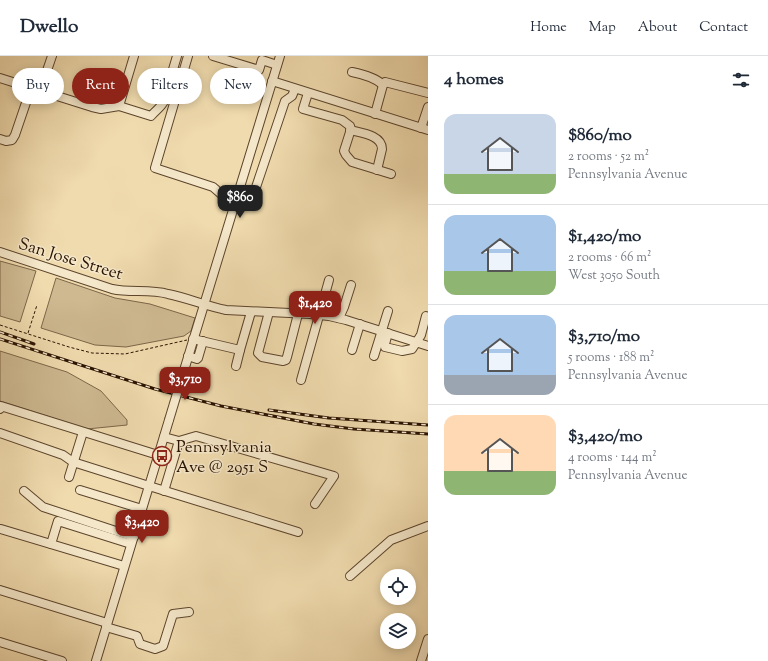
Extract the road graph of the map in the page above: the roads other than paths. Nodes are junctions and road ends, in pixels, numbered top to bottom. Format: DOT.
graph roads {
  1 [pos="52,56"];
  2 [pos="134,56"];
  3 [pos="177,56"];
  4 [pos="188,56"];
  5 [pos="213,56"];
  6 [pos="280,56"];
  7 [pos="277,65"];
  8 [pos="48,68"];
  9 [pos="352,72"];
  10 [pos="0,78"];
  11 [pos="272,81"];
  12 [pos="12,82"];
  13 [pos="383,85"];
  14 [pos="295,89"];
  15 [pos="308,93"];
  16 [pos="428,94"];
  17 [pos="64,98"];
  18 [pos="25,104"];
  19 [pos="119,106"];
  20 [pos="428,107"];
  21 [pos="375,114"];
  22 [pos="425,129"];
  23 [pos="350,130"];
  24 [pos="0,139"];
  25 [pos="377,170"];
  26 [pos="390,174"];
  27 [pos="236,200"];
  28 [pos="0,252"];
  29 [pos="330,280"];
  30 [pos="351,285"];
  31 [pos="204,305"];
  32 [pos="388,311"];
  33 [pos="250,312"];
  34 [pos="269,312"];
  35 [pos="298,314"];
  36 [pos="319,315"];
  37 [pos="426,316"];
  38 [pos="339,318"];
  39 [pos="360,324"];
  40 [pos="385,332"];
  41 [pos="193,339"];
  42 [pos="203,341"];
  43 [pos="417,342"];
  44 [pos="428,346"];
  45 [pos="240,350"];
  46 [pos="352,350"];
  47 [pos="188,356"];
  48 [pos="374,356"];
  49 [pos="236,366"];
  50 [pos="301,380"];
  51 [pos="0,408"];
  52 [pos="83,432"];
  53 [pos="0,433"];
  54 [pos="164,437"];
  55 [pos="179,441"];
  56 [pos="158,455"];
  57 [pos="74,462"];
  58 [pos="69,477"];
  59 [pos="149,486"];
  60 [pos="80,490"];
  61 [pos="24,491"];
  62 [pos="164,491"];
  63 [pos="315,504"];
  64 [pos="142,509"];
  65 [pos="428,526"];
  66 [pos="1,529"];
  67 [pos="298,532"];
  68 [pos="132,541"];
  69 [pos="51,544"];
  70 [pos="124,566"];
  71 [pos="350,576"];
  72 [pos="0,590"];
  73 [pos="189,612"];
  74 [pos="107,625"];
  75 [pos="428,639"];
  76 [pos="0,642"];
  77 [pos="424,657"];
  78 [pos="62,661"];
  79 [pos="96,661"];
  1 -- 8 [label="street"];
  2 -- 19 [label="street"];
  3 -- 19 [label="street"];
  4 -- 27 [label="street"];
  5 -- 7 [label="street"];
  6 -- 7 [label="street"];
  7 -- 11 [label="street"];
  9 -- 13 [label="street"];
  10 -- 12 [label="street"];
  11 -- 14 [label="street"];
  11 -- 27 [label="street"];
  13 -- 16 [label="street"];
  13 -- 21 [label="street"];
  14 -- 15 [label="street"];
  14 -- 27 [label="street"];
  15 -- 21 [label="street"];
  15 -- 23 [label="street"];
  17 -- 19 [label="street"];
  18 -- 24 [label="street"];
  20 -- 22 [label="street"];
  21 -- 22 [label="street"];
  23 -- 25 [label="street"];
  23 -- 25 [label="street"];
  25 -- 26 [label="street"];
  27 -- 31 [label="street"];
  28 -- 31 [label="street, San Jose Street"];
  29 -- 36 [label="street"];
  30 -- 38 [label="street"];
  31 -- 33 [label="street, San Jose Street"];
  31 -- 41 [label="street"];
  32 -- 40 [label="street"];
  33 -- 34 [label="street, San Jose Street"];
  33 -- 45 [label="street"];
  34 -- 35 [label="street, San Jose Street"];
  34 -- 35 [label="street"];
  35 -- 36 [label="street, San Jose Street"];
  36 -- 38 [label="street, San Jose Street"];
  36 -- 50 [label="street"];
  37 -- 43 [label="street"];
  38 -- 39 [label="street, San Jose Street"];
  39 -- 40 [label="street, San Jose Street"];
  39 -- 46 [label="street"];
  40 -- 43 [label="street, San Jose Street"];
  40 -- 43 [label="street"];
  40 -- 48 [label="street"];
  41 -- 42 [label="street"];
  41 -- 47 [label="street"];
  42 -- 45 [label="street"];
  42 -- 47 [label="street"];
  43 -- 44 [label="street, San Jose Street"];
  45 -- 49 [label="street"];
  47 -- 54 [label="street, bridge"];
  51 -- 52 [label="street"];
  52 -- 56 [label="street"];
  52 -- 57 [label="street"];
  53 -- 57 [label="street"];
  54 -- 55 [label="street"];
  54 -- 56 [label="street"];
  55 -- 62 [label="street"];
  55 -- 63 [label="street"];
  56 -- 59 [label="street"];
  57 -- 58 [label="street"];
  57 -- 59 [label="street"];
  59 -- 62 [label="street"];
  59 -- 64 [label="street"];
  60 -- 64 [label="street"];
  61 -- 68 [label="street"];
  62 -- 67 [label="street"];
  64 -- 68 [label="street"];
  65 -- 71 [label="street"];
  66 -- 69 [label="street"];
  68 -- 69 [label="street"];
  68 -- 70 [label="street"];
  69 -- 70 [label="street"];
  70 -- 74 [label="street"];
  72 -- 74 [label="street"];
  73 -- 74 [label="street"];
  74 -- 79 [label="street"];
  75 -- 77 [label="street"];
  76 -- 78 [label="street"];
}
